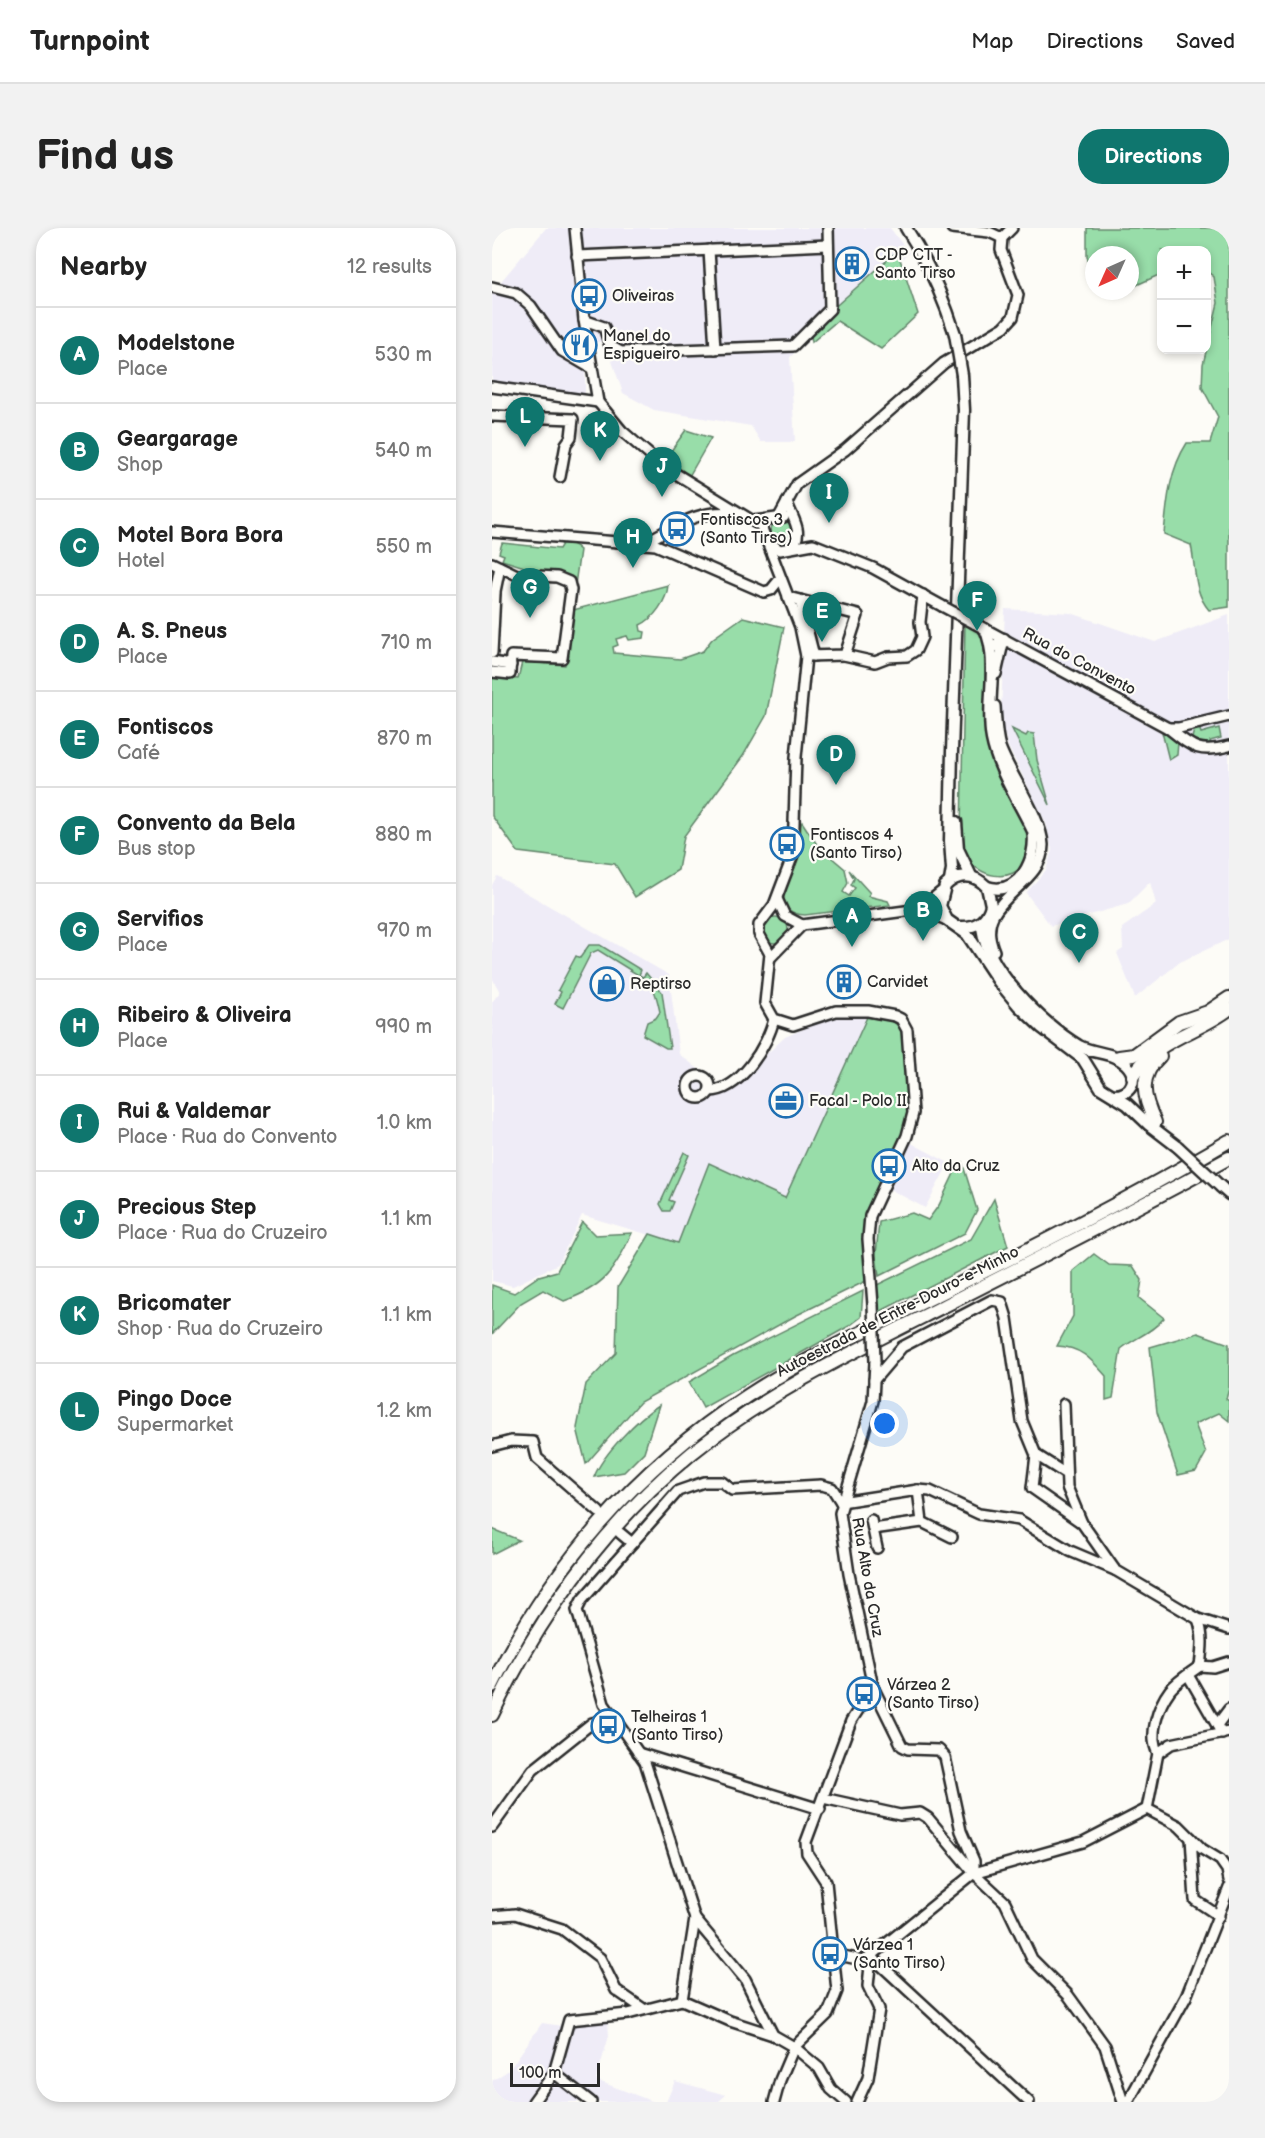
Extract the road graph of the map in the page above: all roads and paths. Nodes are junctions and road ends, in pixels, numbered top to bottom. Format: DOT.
graph roads {
  1 [pos="575,228"];
  2 [pos="828,228"];
  3 [pos="906,228"];
  4 [pos="952,228"];
  5 [pos="1012,228"];
  6 [pos="1002,238"];
  7 [pos="828,245"];
  8 [pos="709,250"];
  9 [pos="576,256"];
  10 [pos="492,288"];
  11 [pos="584,320"];
  12 [pos="715,349"];
  13 [pos="591,368"];
  14 [pos="492,387"];
  15 [pos="598,402"];
  16 [pos="492,417"];
  17 [pos="560,477"];
  18 [pos="787,502"];
  19 [pos="740,514"];
  20 [pos="776,518"];
  21 [pos="791,519"];
  22 [pos="754,520"];
  23 [pos="798,530"];
  24 [pos="492,532"];
  25 [pos="767,539"];
  26 [pos="644,543"];
  27 [pos="813,544"];
  28 [pos="788,548"];
  29 [pos="496,565"];
  30 [pos="778,574"];
  31 [pos="923,595"];
  32 [pos="494,597"];
  33 [pos="788,597"];
  34 [pos="800,600"];
  35 [pos="985,629"];
  36 [pos="1004,639"];
  37 [pos="1021,648"];
  38 [pos="996,652"];
  39 [pos="492,653"];
  40 [pos="844,655"];
  41 [pos="810,656"];
  42 [pos="492,662"];
  43 [pos="511,665"];
  44 [pos="492,672"];
  45 [pos="954,714"];
  46 [pos="1229,716"];
  47 [pos="1168,728"];
  48 [pos="1229,746"];
  49 [pos="971,876"];
  50 [pos="950,881"];
  51 [pos="987,887"];
  52 [pos="941,892"];
  53 [pos="1011,894"];
  54 [pos="777,899"];
  55 [pos="991,905"];
  56 [pos="920,909"];
  57 [pos="768,915"];
  58 [pos="786,917"];
  59 [pos="947,920"];
  60 [pos="982,922"];
  61 [pos="802,925"];
  62 [pos="960,927"];
  63 [pos="791,936"];
  64 [pos="764,942"];
  65 [pos="781,945"];
  66 [pos="770,958"];
  67 [pos="1011,982"];
  68 [pos="1229,990"];
  69 [pos="1229,998"];
  70 [pos="1229,1004"];
  71 [pos="1229,1009"];
  72 [pos="1203,1018"];
  73 [pos="774,1019"];
  74 [pos="1184,1032"];
  75 [pos="1112,1056"];
  76 [pos="1093,1075"];
  77 [pos="1132,1082"];
  78 [pos="710,1091"];
  79 [pos="1114,1095"];
  80 [pos="1155,1122"];
  81 [pos="1229,1141"];
  82 [pos="1178,1147"];
  83 [pos="1229,1158"];
  84 [pos="1225,1190"];
  85 [pos="874,1380"];
  86 [pos="1064,1404"];
  87 [pos="492,1446"];
  88 [pos="1036,1455"];
  89 [pos="1066,1474"];
  90 [pos="918,1490"];
  91 [pos="841,1502"];
  92 [pos="599,1512"];
  93 [pos="922,1522"];
  94 [pos="1082,1523"];
  95 [pos="620,1533"];
  96 [pos="952,1537"];
  97 [pos="632,1543"];
  98 [pos="877,1548"];
  99 [pos="1115,1570"];
  100 [pos="1198,1619"];
  101 [pos="1229,1629"];
  102 [pos="1229,1662"];
  103 [pos="1200,1666"];
  104 [pos="1188,1675"];
  105 [pos="492,1686"];
  106 [pos="873,1687"];
  107 [pos="1229,1709"];
  108 [pos="492,1715"];
  109 [pos="612,1718"];
  110 [pos="1216,1725"];
  111 [pos="1225,1733"];
  112 [pos="638,1753"];
  113 [pos="1158,1753"];
  114 [pos="823,1798"];
  115 [pos="819,1809"];
  116 [pos="1147,1809"];
  117 [pos="492,1827"];
  118 [pos="1191,1838"];
  119 [pos="1224,1858"];
  120 [pos="974,1873"];
  121 [pos="1229,1880"];
  122 [pos="1229,1888"];
  123 [pos="492,1916"];
  124 [pos="1219,1916"];
  125 [pos="695,1919"];
  126 [pos="834,1954"];
  127 [pos="871,1956"];
  128 [pos="682,2000"];
  129 [pos="642,2008"];
  130 [pos="773,2035"];
  131 [pos="794,2047"];
  132 [pos="554,2073"];
  133 [pos="532,2102"];
  134 [pos="591,2102"];
  135 [pos="774,2102"];
  136 [pos="846,2102"];
  137 [pos="856,2102"];
  138 [pos="1029,2102"];
  139 [pos="1126,2102"];
  1 -- 9 [label="street"];
  2 -- 7 [label="street"];
  3 -- 45 [label="main road, bridge"];
  4 -- 6 [label="street"];
  5 -- 6 [label="street"];
  6 -- 18 [label="street"];
  7 -- 8 [label="street"];
  7 -- 12 [label="street"];
  8 -- 9 [label="street"];
  8 -- 12 [label="street"];
  9 -- 11 [label="street"];
  10 -- 13 [label="street"];
  11 -- 12 [label="street"];
  11 -- 13 [label="street"];
  13 -- 15 [label="street"];
  14 -- 15 [label="street"];
  15 -- 19 [label="street"];
  16 -- 17 [label="street"];
  18 -- 20 [label="street"];
  18 -- 21 [label="street"];
  19 -- 22 [label="street"];
  19 -- 26 [label="street"];
  20 -- 21 [label="street"];
  20 -- 22 [label="street"];
  20 -- 25 [label="street"];
  21 -- 23 [label="street"];
  22 -- 25 [label="street"];
  23 -- 27 [label="street, Rua do Convento"];
  23 -- 28 [label="street"];
  24 -- 26 [label="street"];
  25 -- 28 [label="street"];
  25 -- 30 [label="street"];
  26 -- 30 [label="street"];
  27 -- 28 [label="street, Rua do Convento"];
  27 -- 31 [label="street, Rua do Convento"];
  28 -- 30 [label="street"];
  29 -- 32 [label="street"];
  29 -- 43 [label="street"];
  30 -- 33 [label="street"];
  31 -- 35 [label="street, Rua do Convento, bridge"];
  31 -- 40 [label="street"];
  32 -- 39 [label="street"];
  33 -- 34 [label="street"];
  33 -- 41 [label="street"];
  34 -- 40 [label="street"];
  34 -- 41 [label="street"];
  35 -- 36 [label="street, Rua do Convento"];
  35 -- 38 [label="main road"];
  36 -- 37 [label="street, Rua do Convento"];
  36 -- 38 [label="main road"];
  37 -- 38 [label="street"];
  37 -- 47 [label="street, Rua do Convento"];
  38 -- 51 [label="main road"];
  38 -- 53 [label="street"];
  40 -- 41 [label="street"];
  41 -- 54 [label="street"];
  42 -- 43 [label="street"];
  43 -- 44 [label="street"];
  45 -- 49 [label="main road"];
  45 -- 50 [label="main road"];
  46 -- 47 [label="street"];
  47 -- 48 [label="street, Rua do Convento"];
  49 -- 50 [label="main road"];
  49 -- 51 [label="main road"];
  50 -- 52 [label="main road"];
  51 -- 55 [label="main road"];
  52 -- 56 [label="street"];
  52 -- 59 [label="main road"];
  53 -- 55 [label="street"];
  53 -- 67 [label="street"];
  54 -- 57 [label="street"];
  54 -- 58 [label="street"];
  55 -- 60 [label="main road"];
  56 -- 59 [label="street"];
  56 -- 61 [label="street"];
  57 -- 58 [label="street"];
  57 -- 64 [label="street"];
  58 -- 61 [label="street"];
  58 -- 63 [label="street"];
  59 -- 62 [label="main road"];
  60 -- 62 [label="main road"];
  60 -- 67 [label="main road"];
  61 -- 63 [label="street"];
  62 -- 76 [label="main road"];
  63 -- 65 [label="street"];
  64 -- 65 [label="street"];
  64 -- 66 [label="street"];
  65 -- 66 [label="street"];
  66 -- 73 [label="street"];
  67 -- 75 [label="main road"];
  68 -- 72 [label="highway"];
  69 -- 72 [label="highway"];
  70 -- 72 [label="highway"];
  71 -- 72 [label="highway"];
  72 -- 74 [label="highway"];
  72 -- 75 [label="highway"];
  73 -- 78 [label="street"];
  73 -- 85 [label="street, Rua Alto da Cruz, bridge"];
  74 -- 77 [label="highway"];
  74 -- 80 [label="highway"];
  75 -- 76 [label="main road"];
  75 -- 77 [label="main road"];
  76 -- 79 [label="main road"];
  77 -- 79 [label="main road"];
  77 -- 80 [label="main road"];
  79 -- 82 [label="main road"];
  80 -- 82 [label="main road"];
  81 -- 105 [label="highway, Autoestrada de Entre-Douro-e-Minho"];
  82 -- 84 [label="main road, bridge"];
  83 -- 108 [label="highway, Autoestrada de Entre-Douro-e-Minho"];
  85 -- 88 [label="street"];
  85 -- 91 [label="street, Rua Alto da Cruz"];
  86 -- 89 [label="street"];
  87 -- 92 [label="street"];
  88 -- 89 [label="street"];
  88 -- 94 [label="street"];
  89 -- 94 [label="street"];
  90 -- 91 [label="street"];
  90 -- 93 [label="street"];
  90 -- 99 [label="street"];
  91 -- 97 [label="street"];
  91 -- 106 [label="street, Rua Alto da Cruz"];
  93 -- 96 [label="street"];
  93 -- 98 [label="street"];
  94 -- 99 [label="street"];
  95 -- 97 [label="street"];
  97 -- 109 [label="street"];
  99 -- 100 [label="street"];
  100 -- 101 [label="street"];
  100 -- 103 [label="street"];
  102 -- 103 [label="street"];
  103 -- 104 [label="street"];
  104 -- 110 [label="street"];
  104 -- 113 [label="street"];
  106 -- 114 [label="street"];
  106 -- 120 [label="street, Rua Alto da Cruz"];
  107 -- 110 [label="street"];
  109 -- 112 [label="street"];
  109 -- 117 [label="street"];
  110 -- 111 [label="street"];
  111 -- 113 [label="street"];
  112 -- 115 [label="street"];
  112 -- 125 [label="street"];
  113 -- 116 [label="street"];
  114 -- 115 [label="street"];
  114 -- 120 [label="street"];
  115 -- 126 [label="street"];
  116 -- 118 [label="street"];
  116 -- 120 [label="street"];
  118 -- 119 [label="street"];
  118 -- 124 [label="street"];
  119 -- 121 [label="street"];
  120 -- 127 [label="street"];
  120 -- 139 [label="street"];
  122 -- 124 [label="street"];
  123 -- 129 [label="street"];
  124 -- 139 [label="street"];
  125 -- 128 [label="street"];
  125 -- 130 [label="street"];
  126 -- 127 [label="street"];
  126 -- 131 [label="street"];
  127 -- 137 [label="street"];
  127 -- 138 [label="street"];
  128 -- 129 [label="street"];
  128 -- 130 [label="street"];
  129 -- 132 [label="street"];
  130 -- 131 [label="street"];
  131 -- 135 [label="street"];
  131 -- 136 [label="street"];
  132 -- 133 [label="street"];
  132 -- 134 [label="street"];
}
